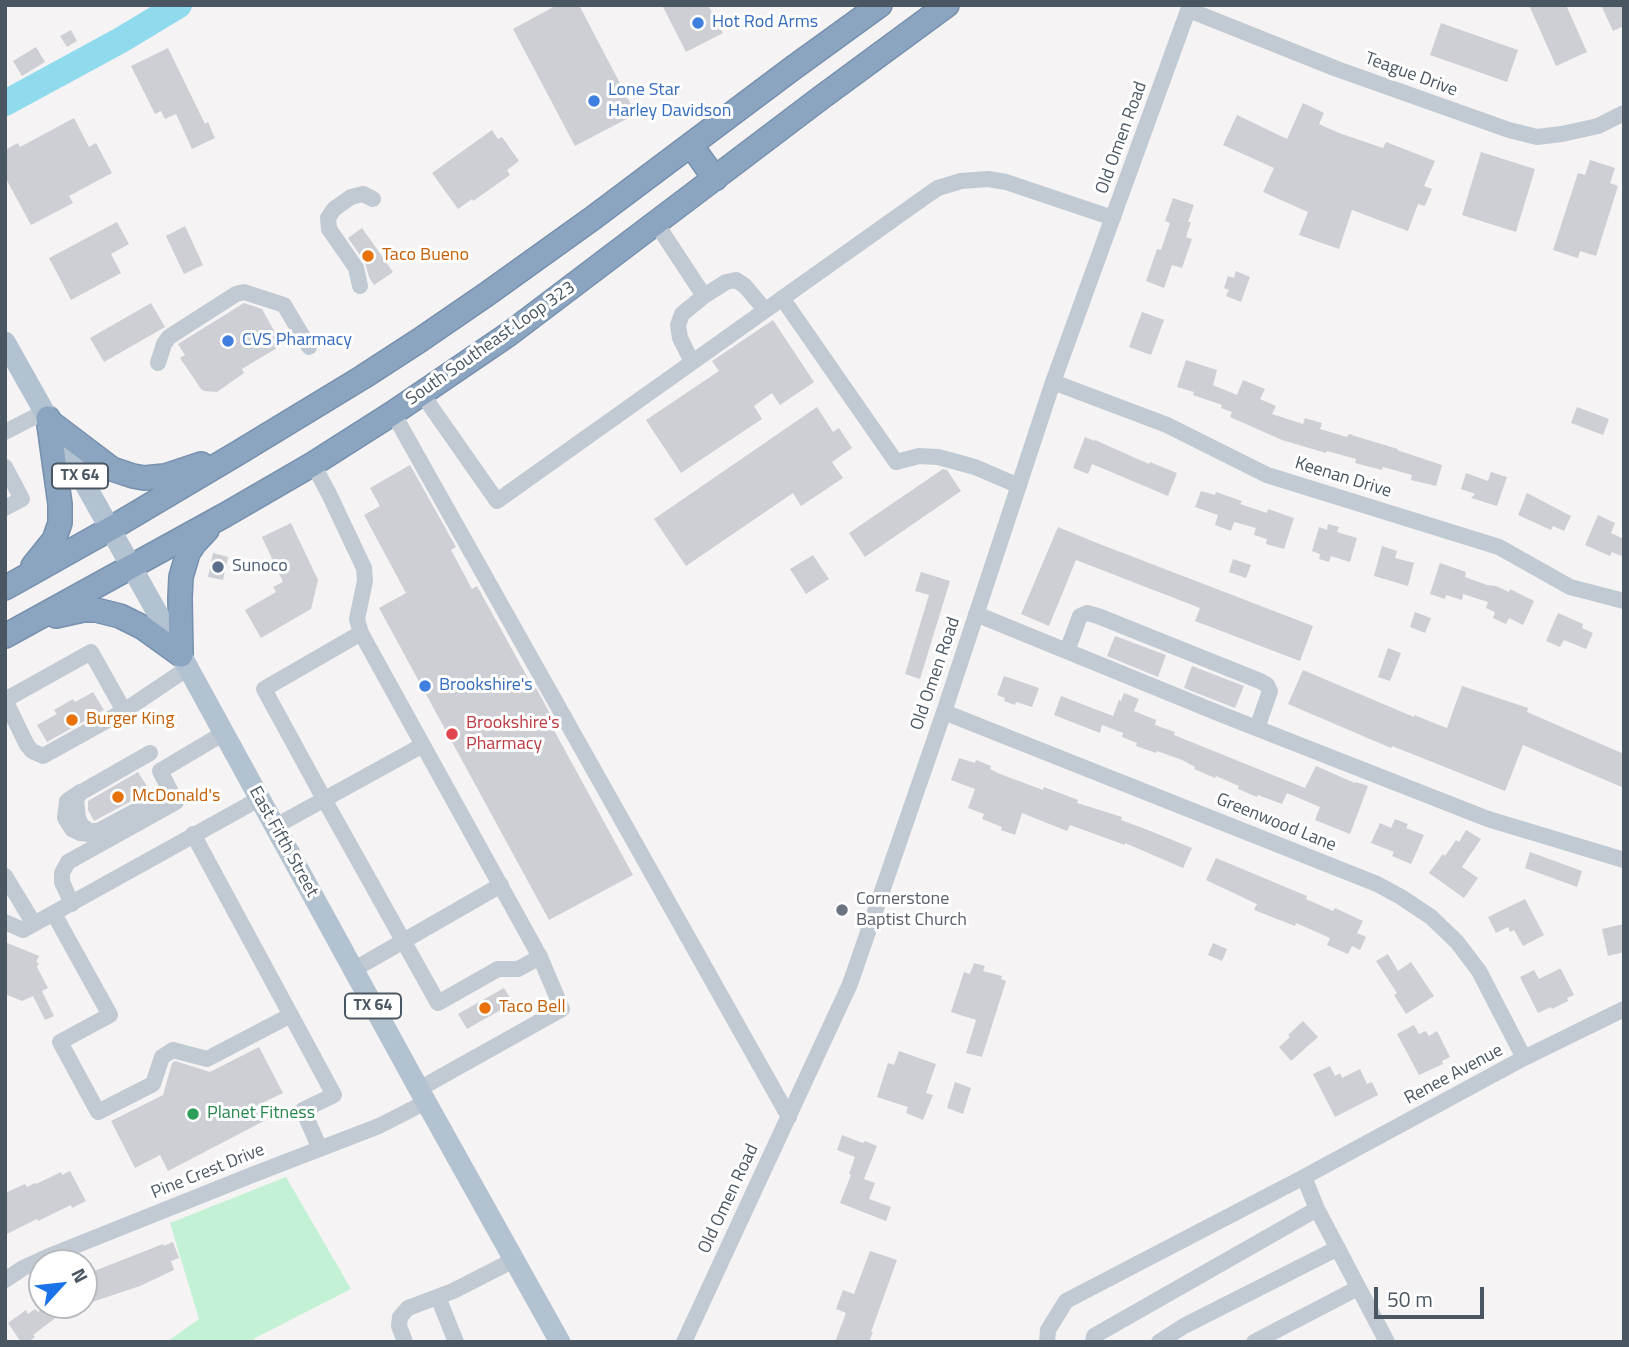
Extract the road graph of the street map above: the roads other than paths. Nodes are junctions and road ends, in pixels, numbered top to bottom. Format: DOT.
graph roads {
  1 [pos="880,5"];
  2 [pos="947,5"];
  3 [pos="1189,8"];
  4 [pos="1624,113"];
  5 [pos="691,145"];
  6 [pos="715,179"];
  7 [pos="373,199"];
  8 [pos="1113,218"];
  9 [pos="656,223"];
  10 [pos="360,285"];
  11 [pos="704,296"];
  12 [pos="782,298"];
  13 [pos="765,310"];
  14 [pos="309,347"];
  15 [pos="8,352"];
  16 [pos="692,362"];
  17 [pos="158,363"];
  18 [pos="1053,382"];
  19 [pos="422,394"];
  20 [pos="393,414"];
  21 [pos="47,418"];
  22 [pos="5,432"];
  23 [pos="238,453"];
  24 [pos="313,464"];
  25 [pos="6,471"];
  26 [pos="1019,486"];
  27 [pos="5,509"];
  28 [pos="225,515"];
  29 [pos="110,529"];
  30 [pos="132,567"];
  31 [pos="14,583"];
  32 [pos="1624,601"];
  33 [pos="976,614"];
  34 [pos="35,620"];
  35 [pos="361,633"];
  36 [pos="5,636"];
  37 [pos="1067,652"];
  38 [pos="185,662"];
  39 [pos="5,700"];
  40 [pos="124,711"];
  41 [pos="944,712"];
  42 [pos="1257,728"];
  43 [pos="224,733"];
  44 [pos="423,745"];
  45 [pos="150,753"];
  46 [pos="171,792"];
  47 [pos="259,799"];
  48 [pos="324,799"];
  49 [pos="274,827"];
  50 [pos="193,834"];
  51 [pos="1624,860"];
  52 [pos="5,876"];
  53 [pos="501,885"];
  54 [pos="72,904"];
  55 [pos="54,914"];
  56 [pos="5,922"];
  57 [pos="34,925"];
  58 [pos="404,941"];
  59 [pos="540,957"];
  60 [pos="353,970"];
  61 [pos="1624,1009"];
  62 [pos="291,1015"];
  63 [pos="1524,1059"];
  64 [pos="422,1096"];
  65 [pos="789,1117"];
  66 [pos="320,1149"];
  67 [pos="1304,1177"];
  68 [pos="1317,1209"];
  69 [pos="1338,1248"];
  70 [pos="514,1260"];
  71 [pos="5,1280"];
  72 [pos="1359,1288"];
  73 [pos="438,1297"];
  74 [pos="405,1342"];
  75 [pos="456,1342"];
  76 [pos="560,1342"];
  77 [pos="684,1342"];
  78 [pos="1047,1342"];
  79 [pos="1093,1342"];
  80 [pos="1159,1342"];
  81 [pos="1254,1342"];
  82 [pos="1387,1342"];
  1 -- 5 [label="highway"];
  2 -- 6 [label="highway, South Southeast Loop 323"];
  3 -- 4 [label="street, Teague Drive"];
  3 -- 8 [label="street, Old Omen Road"];
  5 -- 6 [label="highway"];
  5 -- 23 [label="highway"];
  6 -- 9 [label="highway, South Southeast Loop 323"];
  7 -- 10 [label="street"];
  8 -- 12 [label="street"];
  8 -- 18 [label="street, Old Omen Road"];
  9 -- 11 [label="street"];
  9 -- 19 [label="highway, South Southeast Loop 323"];
  11 -- 13 [label="street"];
  11 -- 16 [label="street"];
  12 -- 13 [label="street"];
  12 -- 26 [label="street"];
  13 -- 16 [label="street"];
  14 -- 17 [label="street"];
  15 -- 21 [label="main road, East Fifth Street / TX 64"];
  16 -- 19 [label="street"];
  18 -- 26 [label="street, Old Omen Road"];
  18 -- 32 [label="street, Keenan Drive"];
  19 -- 20 [label="highway, South Southeast Loop 323"];
  20 -- 24 [label="highway, South Southeast Loop 323"];
  20 -- 65 [label="street"];
  21 -- 22 [label="street"];
  21 -- 23 [label="highway"];
  21 -- 29 [label="main road, East Fifth Street / TX 64"];
  21 -- 31 [label="highway"];
  23 -- 29 [label="highway"];
  24 -- 28 [label="highway, South Southeast Loop 323"];
  24 -- 35 [label="street"];
  25 -- 27 [label="street"];
  26 -- 33 [label="street, Old Omen Road"];
  28 -- 30 [label="highway, South Southeast Loop 323"];
  28 -- 38 [label="highway"];
  29 -- 30 [label="main road, East Fifth Street / TX 64"];
  29 -- 31 [label="highway"];
  30 -- 34 [label="highway, South Southeast Loop 323"];
  30 -- 38 [label="main road, East Fifth Street / TX 64"];
  33 -- 37 [label="street"];
  33 -- 41 [label="street, Old Omen Road"];
  34 -- 36 [label="highway, South Southeast Loop 323"];
  34 -- 38 [label="highway"];
  35 -- 44 [label="street"];
  35 -- 48 [label="street"];
  37 -- 42 [label="street"];
  37 -- 42 [label="street"];
  38 -- 40 [label="street"];
  38 -- 43 [label="main road, East Fifth Street / TX 64"];
  39 -- 40 [label="street"];
  39 -- 40 [label="street"];
  41 -- 63 [label="street, Greenwood Lane"];
  41 -- 65 [label="street, Old Omen Road"];
  42 -- 51 [label="street"];
  43 -- 46 [label="street"];
  43 -- 47 [label="main road, East Fifth Street / TX 64"];
  44 -- 48 [label="street"];
  44 -- 53 [label="street"];
  45 -- 46 [label="street"];
  46 -- 54 [label="street"];
  47 -- 49 [label="main road, East Fifth Street / TX 64"];
  47 -- 50 [label="street"];
  48 -- 49 [label="street"];
  48 -- 58 [label="street"];
  49 -- 60 [label="main road, East Fifth Street / TX 64"];
  50 -- 54 [label="street"];
  50 -- 62 [label="street"];
  52 -- 57 [label="street"];
  53 -- 58 [label="street"];
  53 -- 59 [label="street"];
  54 -- 55 [label="street"];
  55 -- 57 [label="street"];
  55 -- 62 [label="street"];
  56 -- 57 [label="street"];
  58 -- 59 [label="street"];
  58 -- 60 [label="street"];
  59 -- 64 [label="street, Pine Crest Drive"];
  60 -- 64 [label="main road, East Fifth Street / TX 64"];
  61 -- 63 [label="street, Renee Avenue"];
  62 -- 66 [label="street"];
  63 -- 67 [label="street, Renee Avenue"];
  64 -- 66 [label="street, Pine Crest Drive"];
  64 -- 70 [label="main road, East Fifth Street / TX 64"];
  65 -- 77 [label="street, Old Omen Road"];
  66 -- 71 [label="street, Pine Crest Drive"];
  67 -- 68 [label="street"];
  67 -- 78 [label="street, Renee Avenue"];
  68 -- 69 [label="street"];
  68 -- 79 [label="street"];
  69 -- 72 [label="street"];
  69 -- 80 [label="street"];
  70 -- 73 [label="street"];
  70 -- 76 [label="main road, East Fifth Street / TX 64"];
  72 -- 81 [label="street"];
  72 -- 82 [label="street"];
  73 -- 74 [label="street"];
  73 -- 75 [label="street"];
}
